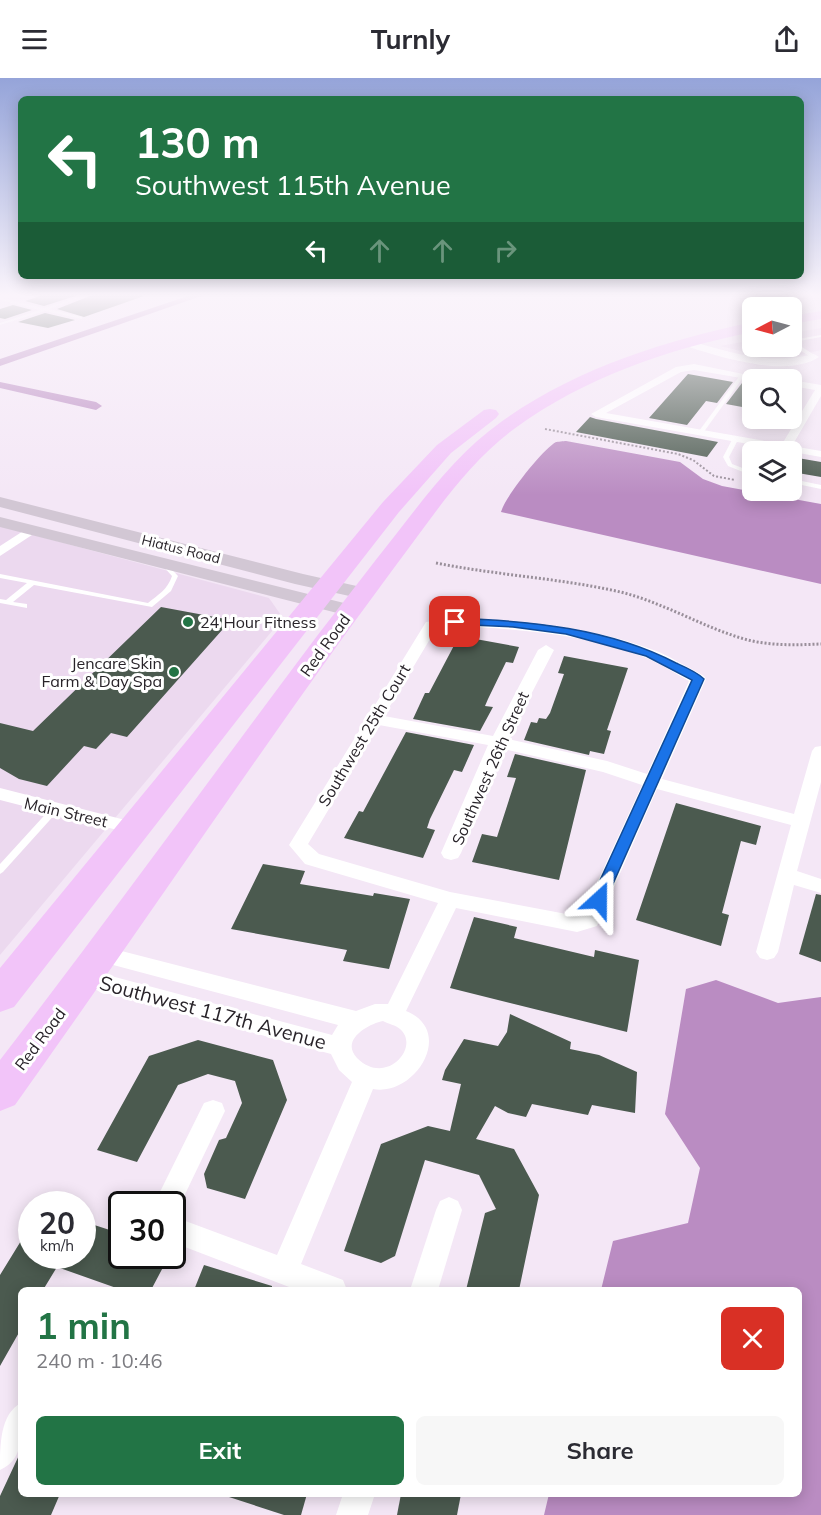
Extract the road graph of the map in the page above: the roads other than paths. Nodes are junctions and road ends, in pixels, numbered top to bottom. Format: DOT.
graph roads {
  1 [pos="592,361"];
  2 [pos="616,361"];
  3 [pos="631,361"];
  4 [pos="600,374"];
  5 [pos="742,375"];
  6 [pos="742,376"];
  7 [pos="547,381"];
  8 [pos="802,385"];
  9 [pos="821,388"];
  10 [pos="509,403"];
  11 [pos="700,432"];
  12 [pos="736,438"];
  13 [pos="753,441"];
  14 [pos="790,441"];
  15 [pos="802,450"];
  16 [pos="821,454"];
  17 [pos="742,470"];
  18 [pos="802,483"];
  19 [pos="821,487"];
  20 [pos="0,502"];
  21 [pos="0,522"];
  22 [pos="31,530"];
  23 [pos="0,552"];
  24 [pos="164,564"];
  25 [pos="0,576"];
  26 [pos="32,582"];
  27 [pos="321,594"];
  28 [pos="4,602"];
  29 [pos="356,602"];
  30 [pos="24,606"];
  31 [pos="546,650"];
  32 [pos="374,719"];
  33 [pos="498,742"];
  34 [pos="821,751"];
  35 [pos="652,782"];
  36 [pos="0,794"];
  37 [pos="56,810"];
  38 [pos="810,814"];
  39 [pos="133,828"];
  40 [pos="451,854"];
  41 [pos="0,870"];
  42 [pos="786,875"];
  43 [pos="821,886"];
  44 [pos="450,898"];
  45 [pos="767,952"];
  46 [pos="93,966"];
  47 [pos="0,996"];
  48 [pos="394,1014"];
  49 [pos="356,1020"];
  50 [pos="341,1047"];
  51 [pos="366,1077"];
  52 [pos="0,1092"];
  53 [pos="213,1111"];
  54 [pos="173,1191"];
  55 [pos="449,1210"];
  56 [pos="186,1234"];
  57 [pos="284,1272"];
  58 [pos="325,1287"];
  59 [pos="425,1287"];
  60 [pos="18,1423"];
  61 [pos="0,1454"];
  62 [pos="358,1497"];
  63 [pos="352,1515"];
  1 -- 7 [label="highway"];
  2 -- 4 [label="highway"];
  3 -- 4 [label="highway, Red Road"];
  4 -- 29 [label="highway, Red Road"];
  5 -- 11 [label="street"];
  6 -- 11 [label="lane"];
  8 -- 9 [label="street"];
  9 -- 14 [label="street"];
  10 -- 27 [label="highway, Red Road"];
  11 -- 12 [label="street"];
  12 -- 13 [label="street"];
  12 -- 17 [label="lane"];
  15 -- 16 [label="street"];
  18 -- 19 [label="lane"];
  20 -- 27 [label="main road, Hiatus Road"];
  21 -- 22 [label="main road, Hiatus Road"];
  22 -- 23 [label="street"];
  22 -- 24 [label="main road, Hiatus Road"];
  24 -- 26 [label="lane"];
  24 -- 27 [label="main road, Hiatus Road"];
  25 -- 26 [label="lane"];
  26 -- 28 [label="lane"];
  27 -- 29 [label="main road, Hiatus Road"];
  27 -- 39 [label="highway, Red Road"];
  28 -- 30 [label="lane"];
  29 -- 46 [label="highway, Red Road"];
  31 -- 33 [label="street, Southwest 26th Street"];
  32 -- 33 [label="street"];
  32 -- 35 [label="street, Southwest 25th Court"];
  32 -- 44 [label="street, Southwest 25th Court"];
  33 -- 35 [label="street"];
  33 -- 40 [label="street, Southwest 26th Street"];
  34 -- 38 [label="street"];
  35 -- 38 [label="street"];
  35 -- 44 [label="street"];
  36 -- 37 [label="street, Main Street"];
  37 -- 39 [label="street, Main Street"];
  37 -- 41 [label="lane"];
  38 -- 42 [label="street"];
  39 -- 47 [label="highway, Red Road"];
  42 -- 43 [label="street"];
  42 -- 45 [label="street"];
  44 -- 48 [label="street"];
  46 -- 49 [label="street, Southwest 117th Avenue"];
  46 -- 50 [label="street, Southwest 117th Avenue"];
  46 -- 52 [label="highway, Red Road"];
  48 -- 49 [label="street"];
  48 -- 51 [label="street"];
  49 -- 50 [label="street"];
  50 -- 51 [label="street"];
  51 -- 57 [label="street"];
  53 -- 54 [label="street"];
  55 -- 59 [label="street"];
  56 -- 57 [label="street"];
  57 -- 58 [label="street"];
  60 -- 61 [label="street"];
  62 -- 63 [label="street"];
}
